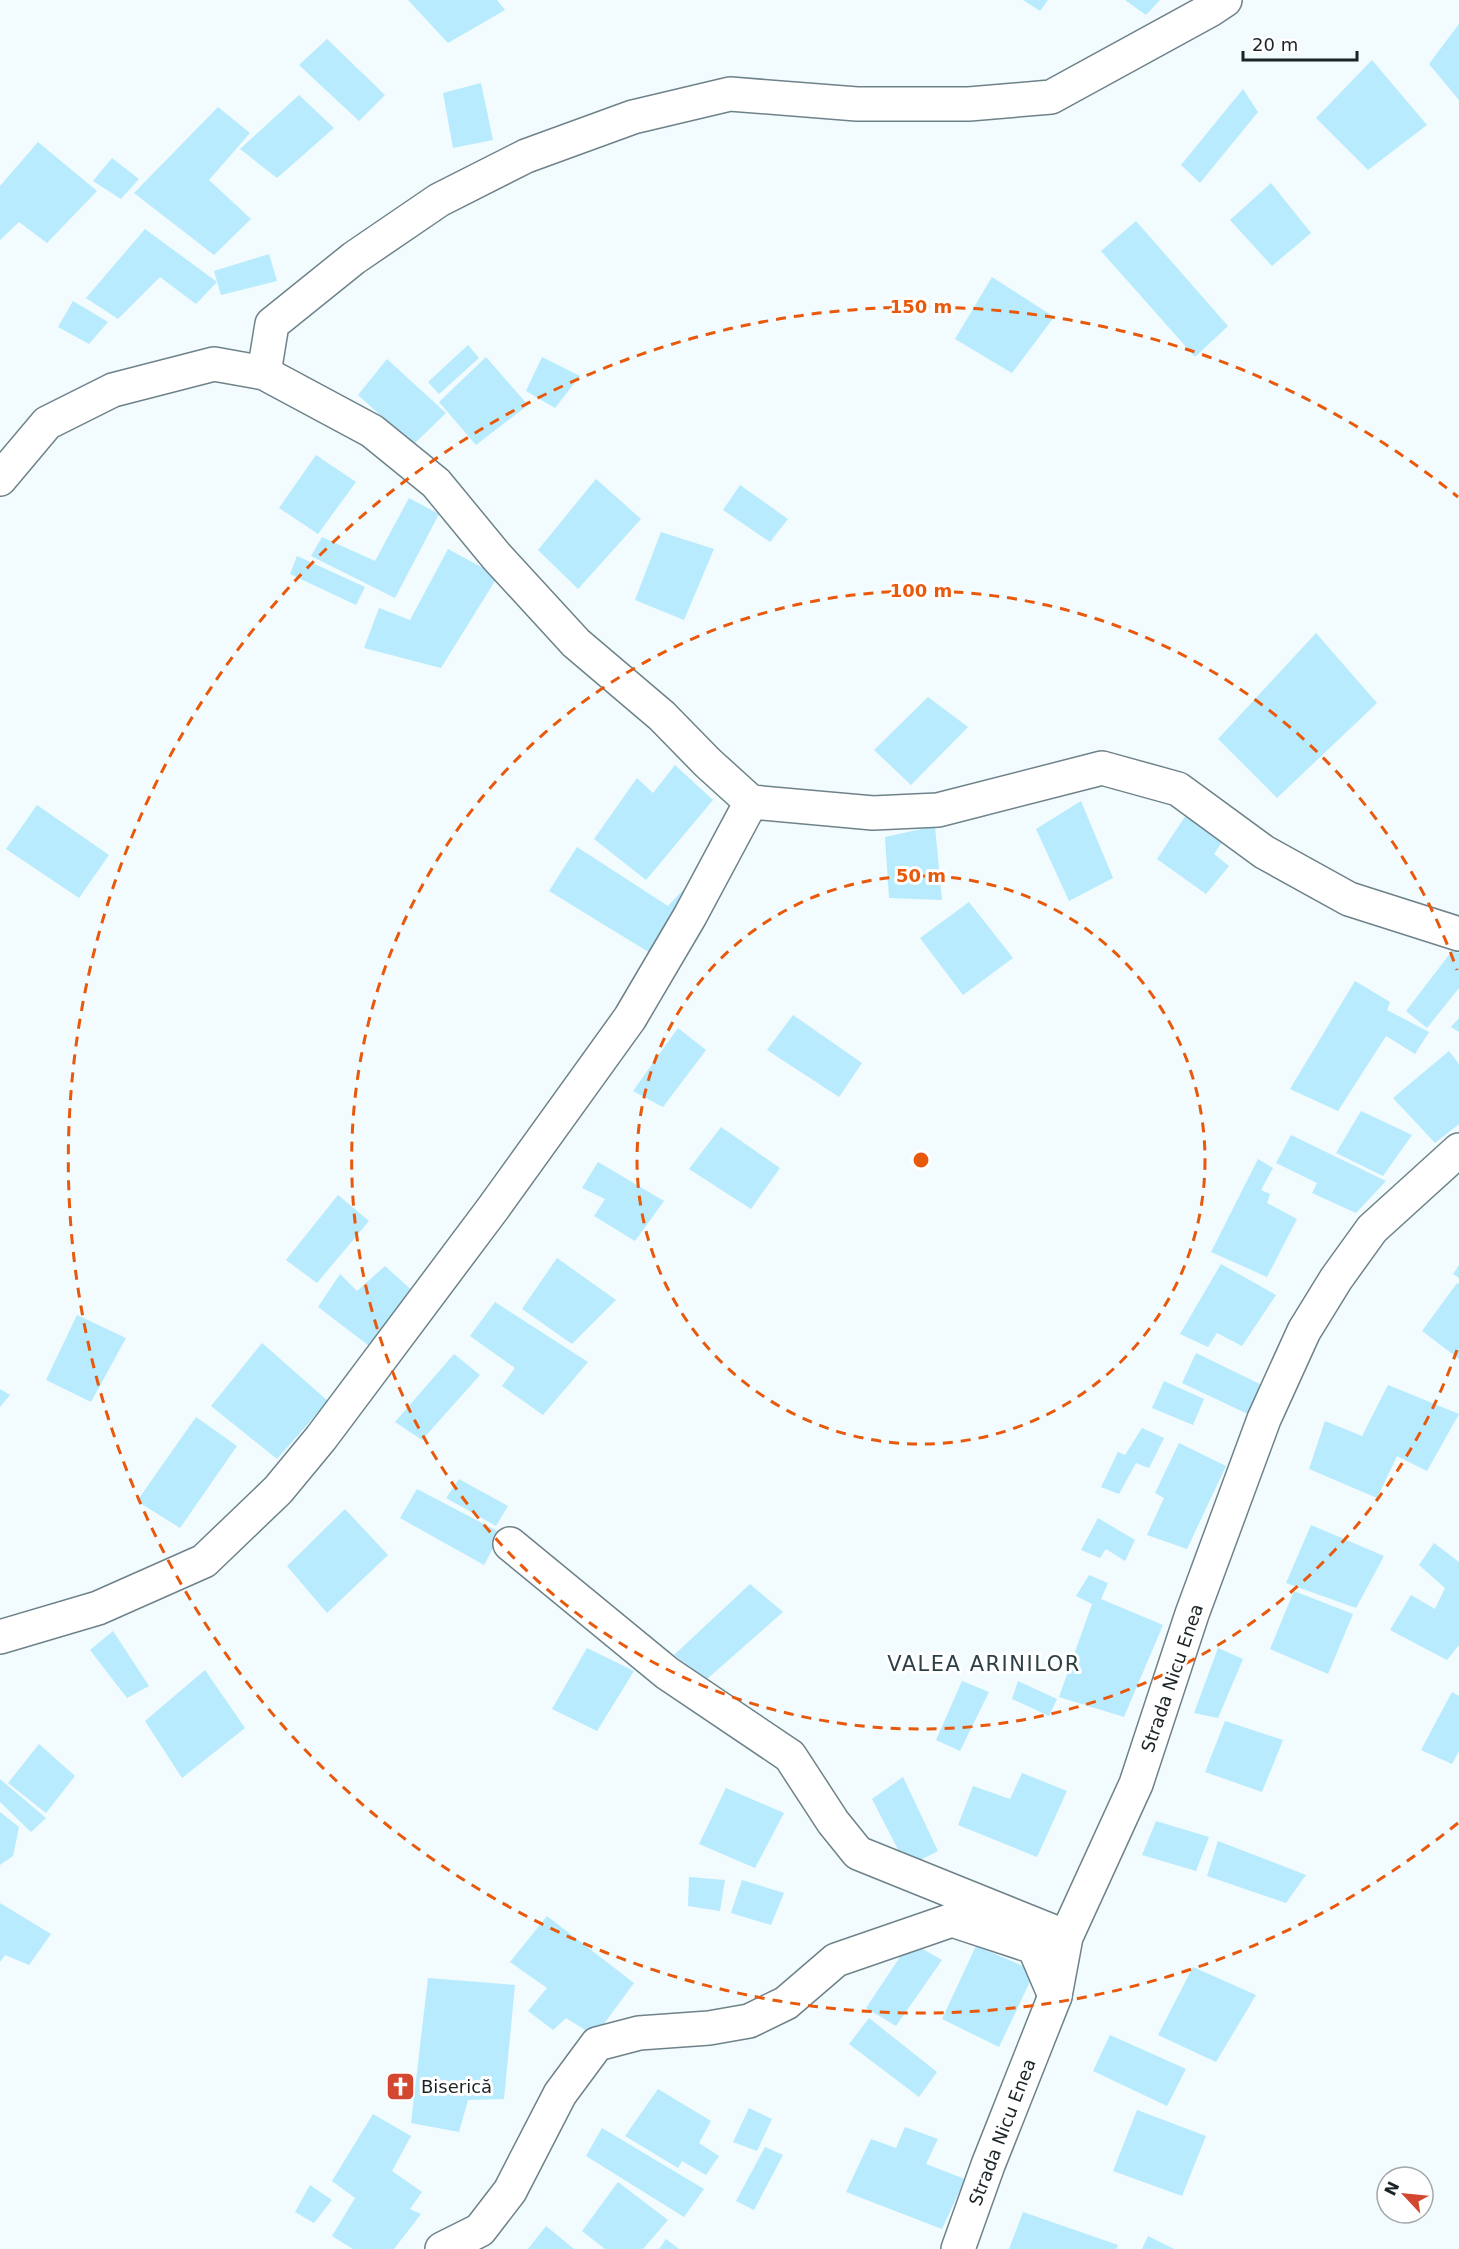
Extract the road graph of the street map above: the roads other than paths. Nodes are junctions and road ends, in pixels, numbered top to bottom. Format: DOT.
graph roads {
  1 [pos="1225,0"];
  2 [pos="264,373"];
  3 [pos="0,479"];
  4 [pos="751,802"];
  5 [pos="1459,934"];
  6 [pos="1459,1150"];
  7 [pos="510,1544"];
  8 [pos="0,1637"];
  9 [pos="1066,1937"];
  10 [pos="1055,1996"];
  11 [pos="442,2249"];
  12 [pos="958,2249"];
  1 -- 2 [label="street"];
  2 -- 3 [label="street"];
  2 -- 4 [label="street"];
  4 -- 5 [label="street"];
  4 -- 8 [label="street"];
  6 -- 9 [label="street, Strada Nicu Enea"];
  7 -- 9 [label="street"];
  9 -- 10 [label="street, Strada Nicu Enea"];
  10 -- 11 [label="street"];
  10 -- 12 [label="street, Strada Nicu Enea"];
}
